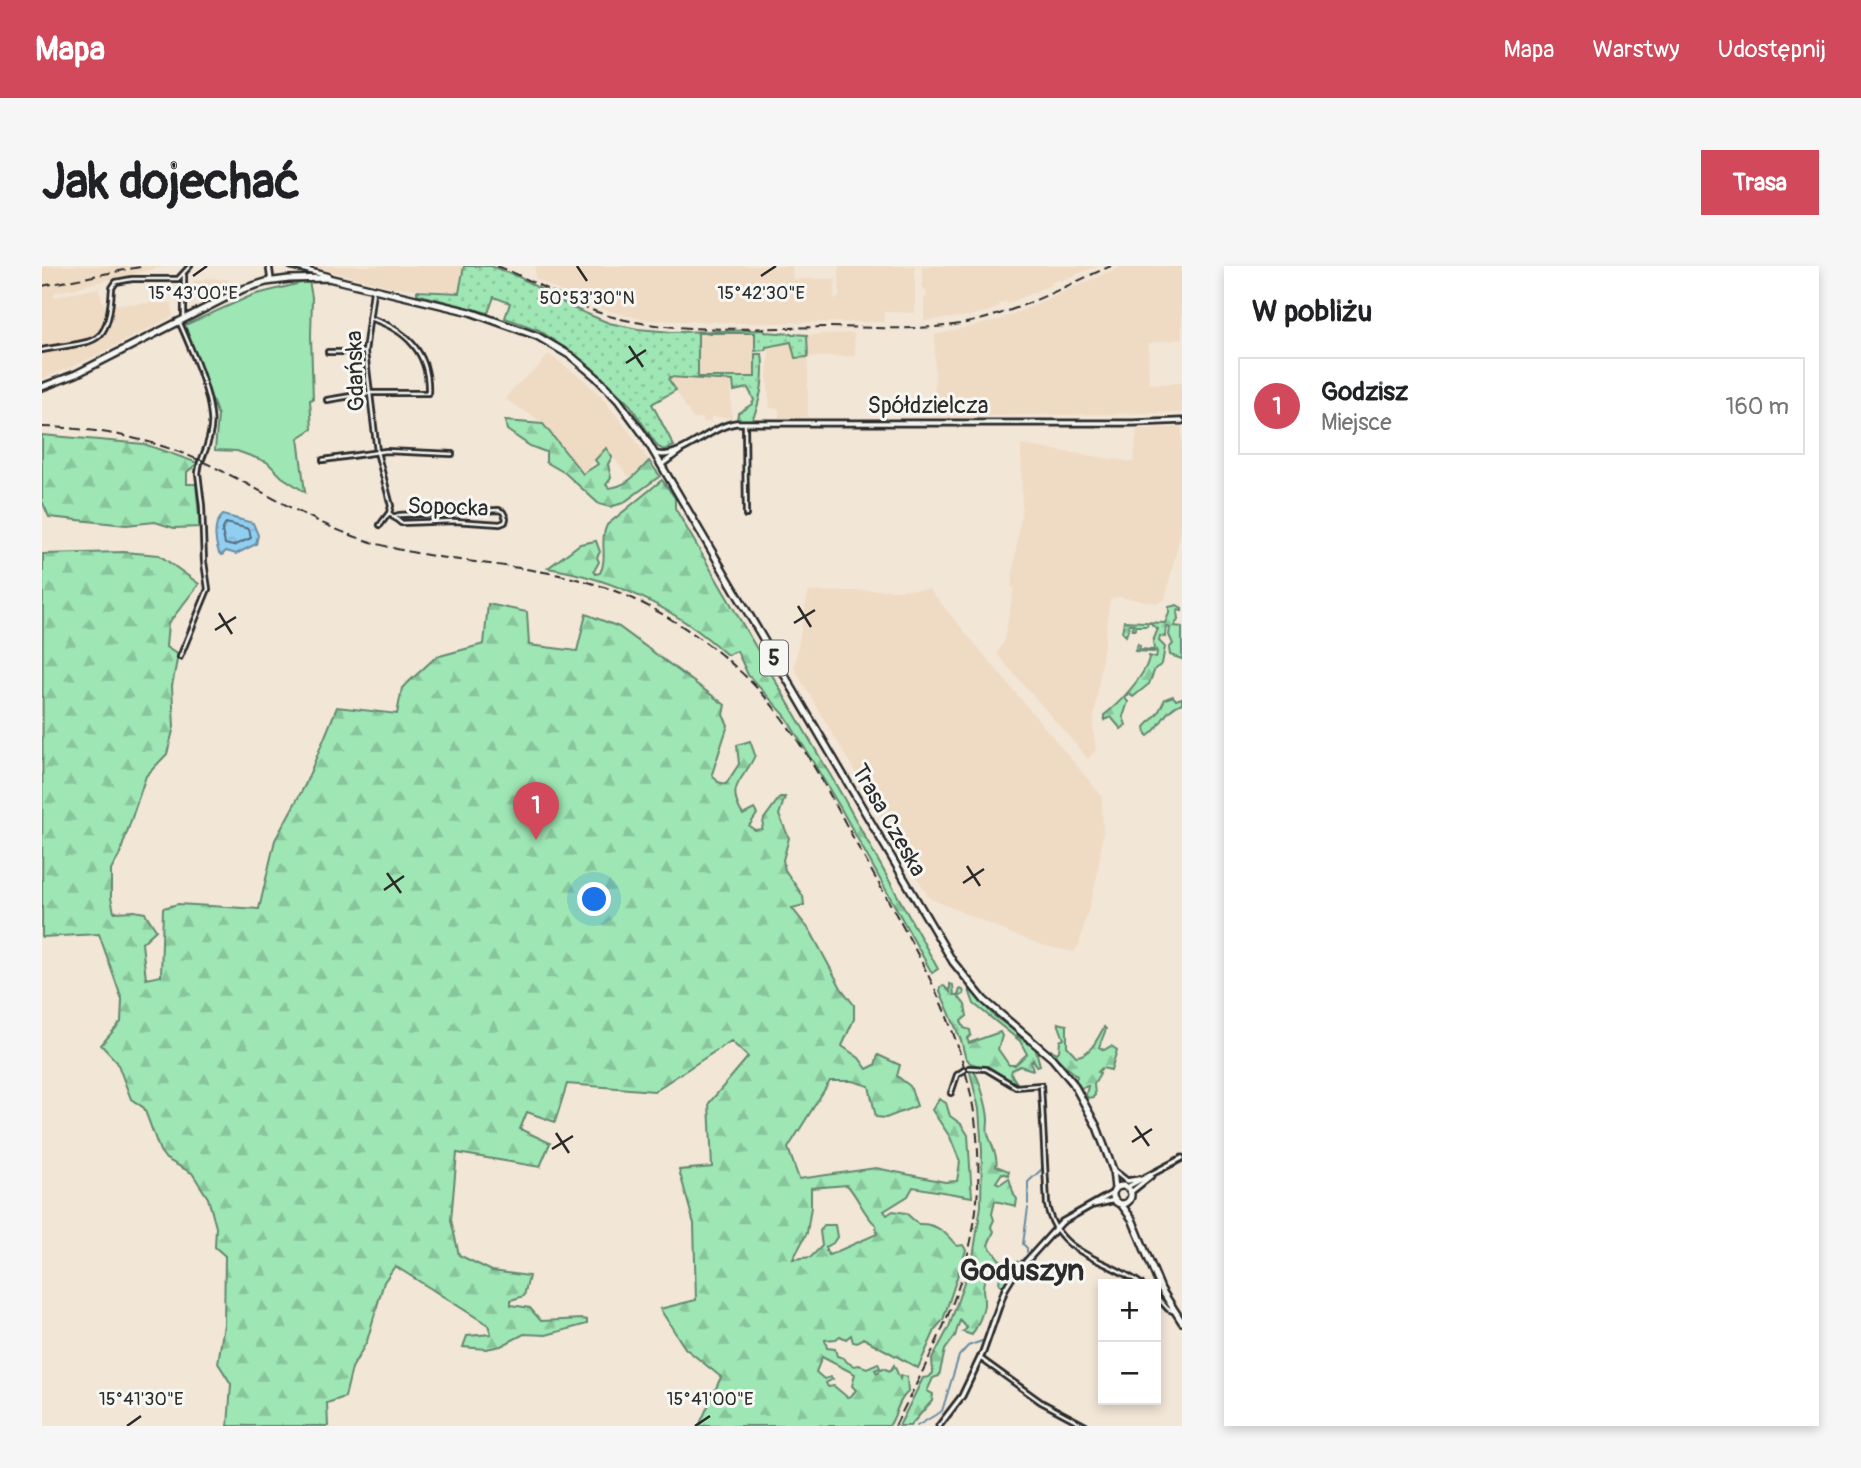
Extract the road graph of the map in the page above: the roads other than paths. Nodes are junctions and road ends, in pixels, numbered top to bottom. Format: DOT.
graph roads {
  1 [pos="190,266"];
  2 [pos="269,266"];
  3 [pos="291,266"];
  4 [pos="184,275"];
  5 [pos="333,279"];
  6 [pos="271,281"];
  7 [pos="373,288"];
  8 [pos="369,318"];
  9 [pos="182,319"];
  10 [pos="42,350"];
  11 [pos="328,352"];
  12 [pos="365,352"];
  13 [pos="42,387"];
  14 [pos="369,393"];
  15 [pos="327,400"];
  16 [pos="1182,421"];
  17 [pos="745,424"];
  18 [pos="681,450"];
  19 [pos="377,452"];
  20 [pos="654,452"];
  21 [pos="452,454"];
  22 [pos="670,454"];
  23 [pos="323,460"];
  24 [pos="661,464"];
  25 [pos="390,513"];
  26 [pos="746,514"];
  27 [pos="393,517"];
  28 [pos="380,525"];
  29 [pos="180,657"];
  30 [pos="969,1068"];
  31 [pos="964,1070"];
  32 [pos="951,1093"];
  33 [pos="1182,1158"];
  34 [pos="1160,1169"];
  35 [pos="1113,1170"];
  36 [pos="1148,1175"];
  37 [pos="1127,1188"];
  38 [pos="1114,1191"];
  39 [pos="1129,1201"];
  40 [pos="1118,1202"];
  41 [pos="1091,1205"];
  42 [pos="1132,1219"];
  43 [pos="1056,1228"];
  44 [pos="1132,1279"];
  45 [pos="1161,1301"];
  46 [pos="1173,1311"];
  47 [pos="1182,1322"];
  48 [pos="980,1358"];
  49 [pos="939,1426"];
  50 [pos="1086,1426"];
  1 -- 4 [label="street"];
  2 -- 6 [label="street"];
  3 -- 5 [label="street"];
  4 -- 9 [label="street"];
  4 -- 10 [label="street"];
  5 -- 6 [label="main road, 5"];
  5 -- 7 [label="main road, 5"];
  6 -- 9 [label="main road"];
  7 -- 8 [label="street, Gdańska"];
  7 -- 20 [label="main road, 5"];
  8 -- 12 [label="street, Gdańska"];
  8 -- 14 [label="street"];
  9 -- 13 [label="main road"];
  9 -- 29 [label="street"];
  11 -- 12 [label="street"];
  12 -- 14 [label="street, Gdańska"];
  14 -- 15 [label="street"];
  14 -- 19 [label="street, Gdańska"];
  16 -- 17 [label="street, Spółdzielcza"];
  17 -- 18 [label="street, Spółdzielcza"];
  17 -- 26 [label="street"];
  18 -- 22 [label="street, Spółdzielcza"];
  18 -- 24 [label="street, Spółdzielcza"];
  19 -- 21 [label="street"];
  19 -- 23 [label="street"];
  19 -- 25 [label="street, Gdańska"];
  20 -- 22 [label="street, Spółdzielcza"];
  20 -- 24 [label="main road, 5"];
  22 -- 24 [label="street, Spółdzielcza"];
  24 -- 35 [label="main road, Trasa Czeska / 5"];
  25 -- 27 [label="street, Sopocka"];
  25 -- 28 [label="street"];
  27 -- 27 [label="street, Sopocka"];
  30 -- 43 [label="street"];
  31 -- 32 [label="street"];
  33 -- 34 [label="street"];
  34 -- 36 [label="street"];
  34 -- 37 [label="street"];
  35 -- 36 [label="street"];
  35 -- 37 [label="main road, Trasa Czeska / 5"];
  35 -- 38 [label="main road, Trasa Czeska / 5"];
  36 -- 37 [label="street"];
  37 -- 38 [label="main road"];
  37 -- 39 [label="main road, 5"];
  38 -- 40 [label="main road, 5"];
  38 -- 41 [label="street"];
  39 -- 40 [label="main road"];
  39 -- 42 [label="main road, 5"];
  40 -- 41 [label="street"];
  40 -- 42 [label="main road, 5"];
  41 -- 43 [label="street"];
  42 -- 46 [label="main road, 5"];
  43 -- 44 [label="street"];
  43 -- 48 [label="street"];
  45 -- 46 [label="street"];
  46 -- 47 [label="main road, 5"];
  48 -- 49 [label="street"];
  48 -- 50 [label="street"];
}
